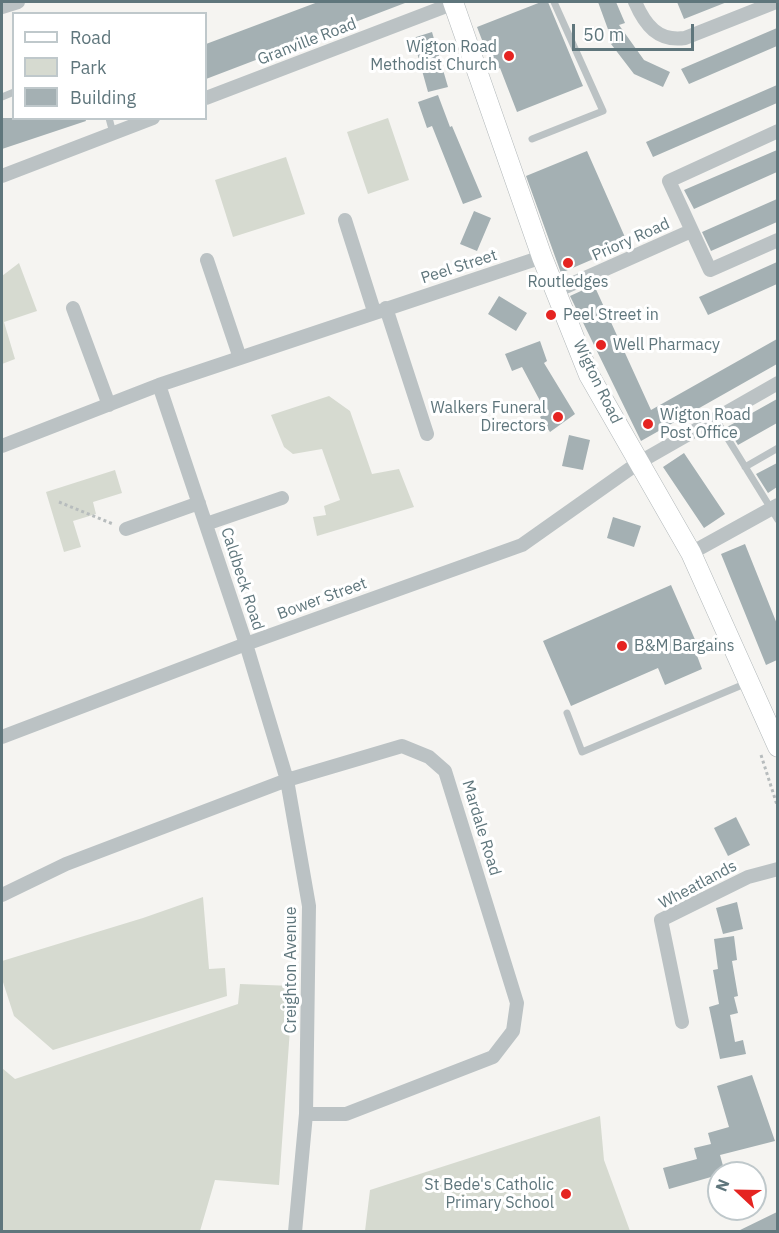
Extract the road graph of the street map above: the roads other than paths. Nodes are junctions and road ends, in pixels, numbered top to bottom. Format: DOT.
graph roads {
  1 [pos="18,2"];
  2 [pos="454,2"];
  3 [pos="554,2"];
  4 [pos="635,2"];
  5 [pos="776,2"];
  6 [pos="2,7"];
  7 [pos="207,98"];
  8 [pos="110,120"];
  9 [pos="148,120"];
  10 [pos="777,131"];
  11 [pos="113,134"];
  12 [pos="532,139"];
  13 [pos="2,176"];
  14 [pos="345,220"];
  15 [pos="691,231"];
  16 [pos="777,240"];
  17 [pos="542,257"];
  18 [pos="207,260"];
  19 [pos="556,291"];
  20 [pos="74,308"];
  21 [pos="380,310"];
  22 [pos="240,358"];
  23 [pos="777,383"];
  24 [pos="159,386"];
  25 [pos="109,405"];
  26 [pos="715,418"];
  27 [pos="427,434"];
  28 [pos="2,446"];
  29 [pos="777,448"];
  30 [pos="638,463"];
  31 [pos="745,467"];
  32 [pos="282,498"];
  33 [pos="199,503"];
  34 [pos="775,511"];
  35 [pos="206,524"];
  36 [pos="126,529"];
  37 [pos="692,553"];
  38 [pos="246,644"];
  39 [pos="750,681"];
  40 [pos="567,713"];
  41 [pos="2,737"];
  42 [pos="777,747"];
  43 [pos="287,780"];
  44 [pos="777,869"];
  45 [pos="2,895"];
  46 [pos="682,1022"];
  47 [pos="306,1114"];
  48 [pos="295,1232"];
  1 -- 6 [label="street"];
  2 -- 7 [label="street, Granville Road"];
  2 -- 17 [label="main road, Wigton Road"];
  3 -- 12 [label="lane"];
  4 -- 5 [label="street"];
  8 -- 11 [label="lane"];
  9 -- 11 [label="street"];
  10 -- 15 [label="street, Priory Road"];
  11 -- 13 [label="street"];
  14 -- 21 [label="street"];
  15 -- 16 [label="street"];
  15 -- 19 [label="street, Priory Road"];
  17 -- 19 [label="main road, Wigton Road"];
  17 -- 21 [label="street, Peel Street"];
  18 -- 22 [label="street"];
  19 -- 30 [label="main road, Wigton Road"];
  20 -- 25 [label="street"];
  21 -- 22 [label="street, Peel Street"];
  21 -- 27 [label="street"];
  22 -- 24 [label="street, Peel Street"];
  23 -- 26 [label="street, Bower Street"];
  24 -- 25 [label="street, Peel Street"];
  24 -- 33 [label="street, Caldbeck Road"];
  25 -- 28 [label="street, Peel Street"];
  26 -- 30 [label="street, Bower Street"];
  26 -- 31 [label="lane"];
  29 -- 31 [label="lane"];
  30 -- 37 [label="main road, Wigton Road"];
  30 -- 38 [label="street, Bower Street"];
  31 -- 34 [label="lane"];
  32 -- 35 [label="street, Caldbeck Road"];
  33 -- 35 [label="street, Caldbeck Road"];
  33 -- 36 [label="street"];
  34 -- 37 [label="street"];
  35 -- 38 [label="street, Caldbeck Road"];
  37 -- 39 [label="main road, Wigton Road"];
  38 -- 41 [label="street, Bower Street"];
  38 -- 43 [label="street, Creighton Avenue"];
  39 -- 40 [label="lane"];
  39 -- 42 [label="main road, Wigton Road"];
  43 -- 45 [label="street, Mardale Road"];
  43 -- 47 [label="street, Creighton Avenue"];
  43 -- 47 [label="street, Mardale Road"];
  44 -- 46 [label="street, Wheatlands"];
  47 -- 48 [label="street, Creighton Avenue"];
}
